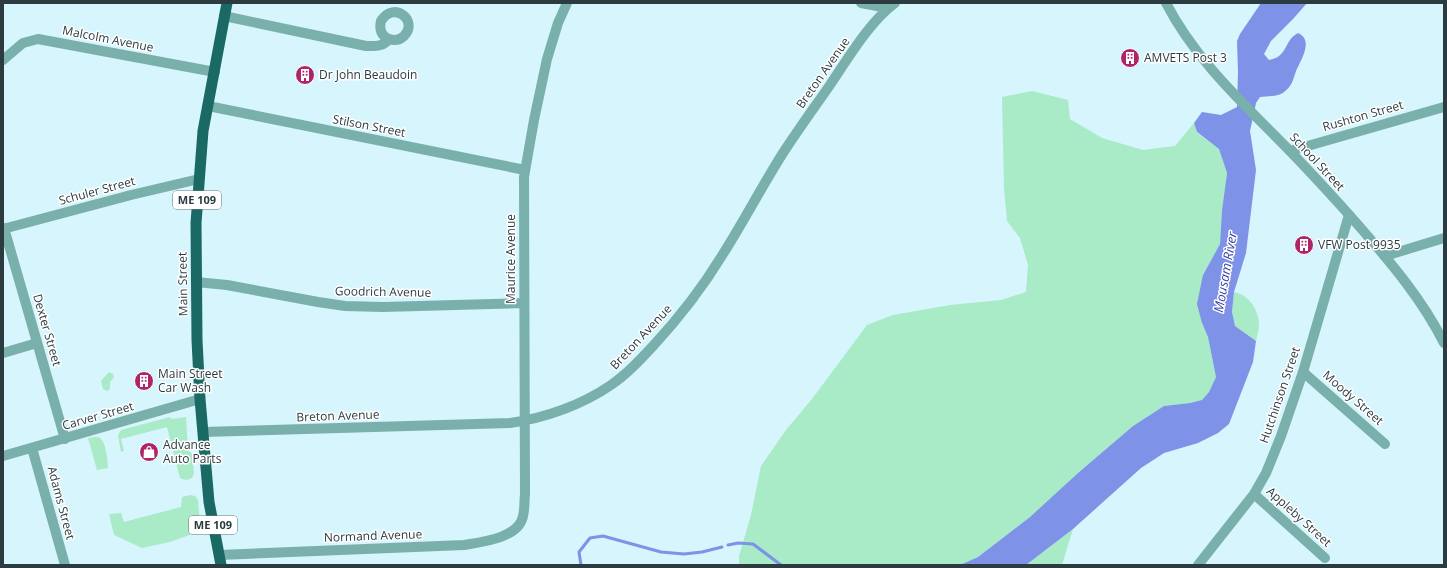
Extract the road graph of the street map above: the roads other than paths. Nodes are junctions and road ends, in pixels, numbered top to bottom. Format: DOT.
graph roads {
  1 [pos="227,3"];
  2 [pos="567,3"];
  3 [pos="861,3"];
  4 [pos="1166,3"];
  5 [pos="892,6"];
  6 [pos="224,16"];
  7 [pos="389,39"];
  8 [pos="3,60"];
  9 [pos="214,72"];
  10 [pos="208,106"];
  11 [pos="1444,107"];
  12 [pos="1290,151"];
  13 [pos="525,170"];
  14 [pos="198,179"];
  15 [pos="1349,215"];
  16 [pos="4,229"];
  17 [pos="1444,238"];
  18 [pos="1385,256"];
  19 [pos="196,282"];
  20 [pos="524,303"];
  21 [pos="37,343"];
  22 [pos="1444,343"];
  23 [pos="3,353"];
  24 [pos="1302,372"];
  25 [pos="200,399"];
  26 [pos="525,421"];
  27 [pos="203,432"];
  28 [pos="65,439"];
  29 [pos="1386,444"];
  30 [pos="32,448"];
  31 [pos="3,456"];
  32 [pos="1254,494"];
  33 [pos="522,521"];
  34 [pos="1325,558"];
  35 [pos="220,560"];
  36 [pos="65,565"];
  37 [pos="1198,565"];
  1 -- 6 [label="highway, Main Street / ME 109"];
  2 -- 13 [label="street, Maurice Avenue"];
  3 -- 5 [label="street"];
  4 -- 12 [label="street, School Street"];
  5 -- 26 [label="street, Breton Avenue"];
  6 -- 7 [label="street"];
  6 -- 9 [label="highway, Main Street / ME 109"];
  8 -- 9 [label="street, Malcolm Avenue"];
  9 -- 10 [label="highway, Main Street / ME 109"];
  10 -- 13 [label="street, Stilson Street"];
  10 -- 14 [label="highway, Main Street / ME 109"];
  11 -- 12 [label="street, Rushton Street"];
  12 -- 15 [label="street, School Street"];
  13 -- 20 [label="street, Maurice Avenue"];
  14 -- 16 [label="street, Schuler Street"];
  14 -- 19 [label="highway, Main Street / ME 109"];
  15 -- 18 [label="street, School Street"];
  15 -- 24 [label="street, Hutchinson Street"];
  16 -- 21 [label="street, Dexter Street"];
  17 -- 18 [label="street"];
  18 -- 22 [label="street, School Street"];
  19 -- 20 [label="street, Goodrich Avenue"];
  19 -- 25 [label="highway, Main Street / ME 109"];
  20 -- 26 [label="street, Maurice Avenue"];
  21 -- 23 [label="street"];
  21 -- 28 [label="street, Dexter Street"];
  24 -- 29 [label="street, Moody Street"];
  24 -- 32 [label="street, Hutchinson Street"];
  25 -- 27 [label="highway, Main Street / ME 109"];
  25 -- 28 [label="street, Carver Street"];
  26 -- 27 [label="street, Breton Avenue"];
  26 -- 33 [label="street, Maurice Avenue"];
  27 -- 35 [label="highway, Main Street / ME 109"];
  28 -- 30 [label="street, Carver Street"];
  30 -- 31 [label="street, Carver Street"];
  30 -- 36 [label="street, Adams Street"];
  32 -- 34 [label="street, Appleby Street"];
  32 -- 37 [label="street, Hutchinson Street"];
  33 -- 35 [label="street, Normand Avenue"];
}
